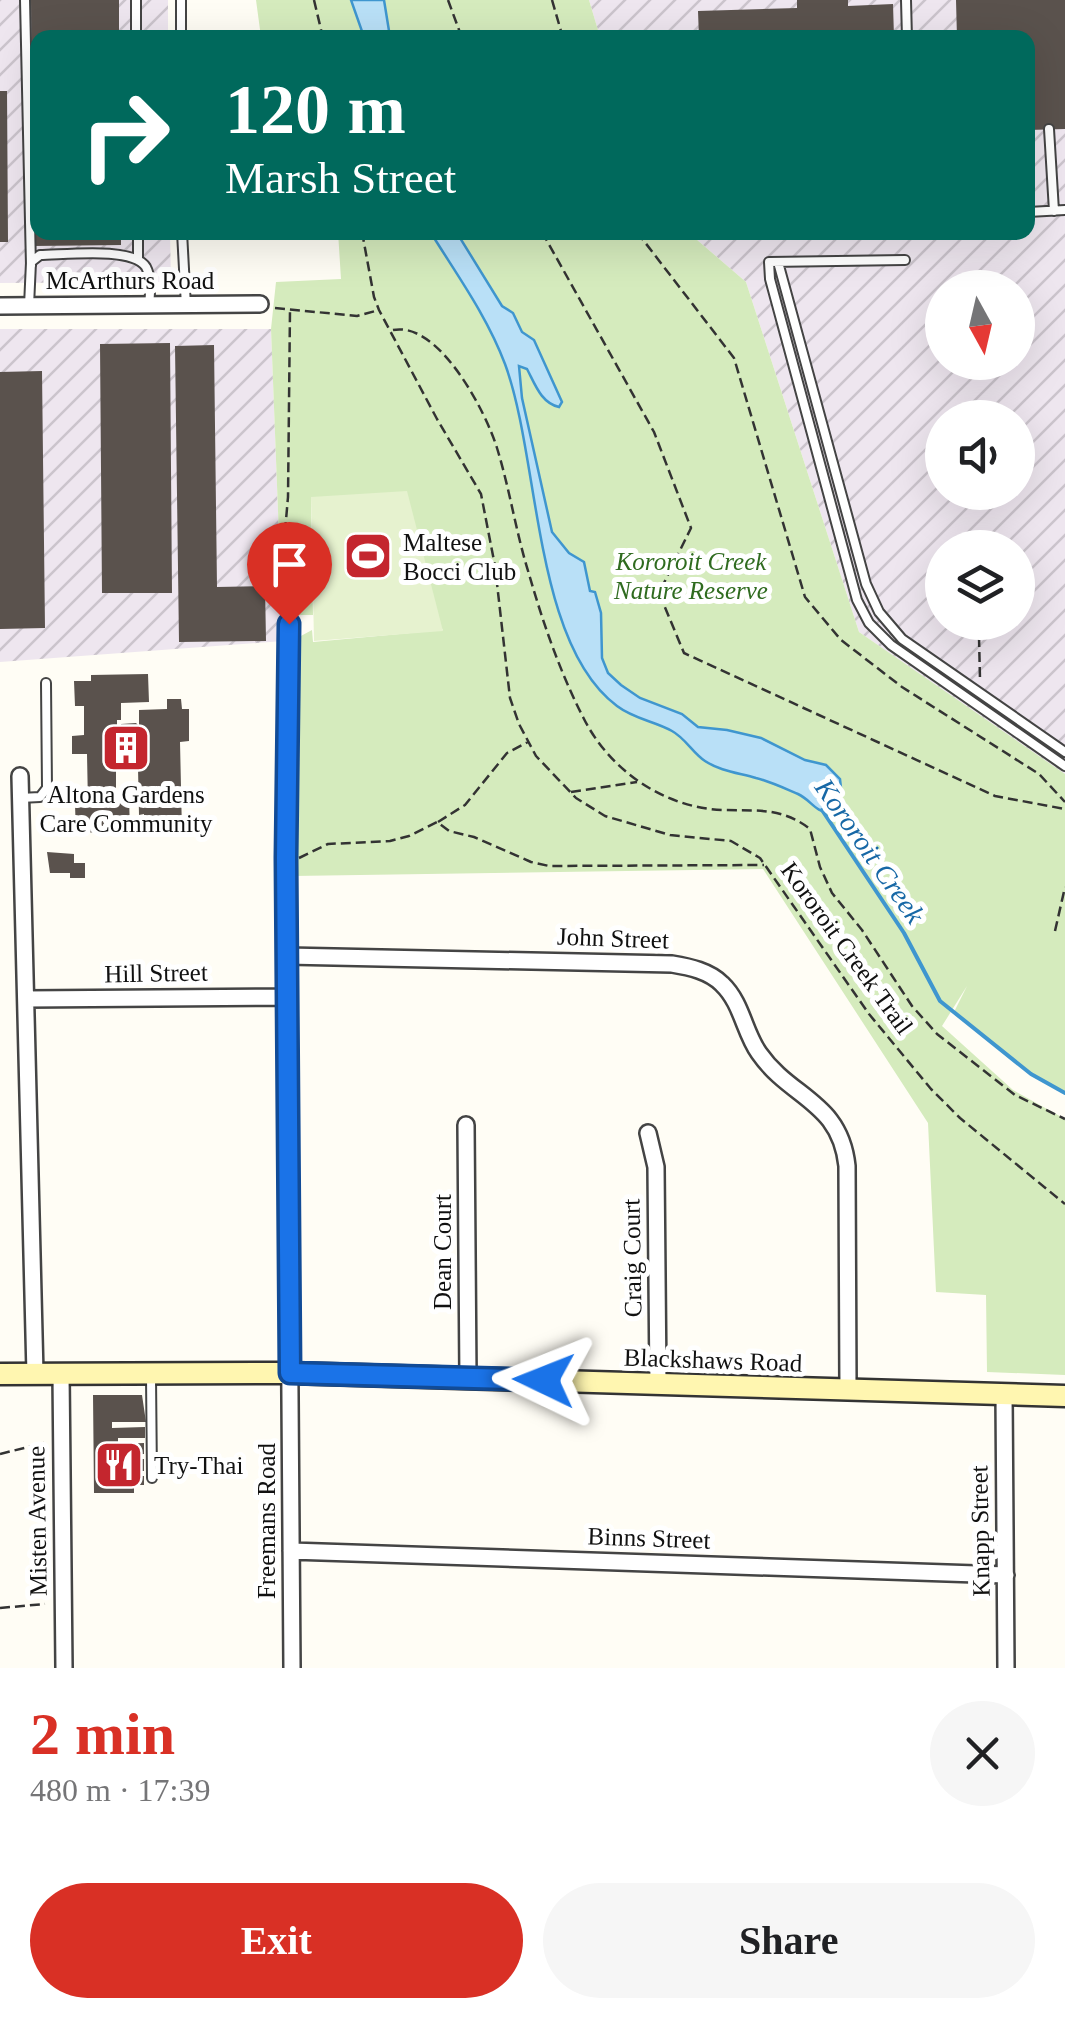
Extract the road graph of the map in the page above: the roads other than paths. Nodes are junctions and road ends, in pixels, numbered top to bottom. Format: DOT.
graph roads {
  1 [pos="25,0"];
  2 [pos="136,0"];
  3 [pos="181,0"];
  4 [pos="906,0"];
  5 [pos="136,30"];
  6 [pos="180,30"];
  7 [pos="907,30"];
  8 [pos="1049,130"];
  9 [pos="1065,210"];
  10 [pos="1054,211"];
  11 [pos="1035,212"];
  12 [pos="138,240"];
  13 [pos="182,240"];
  14 [pos="138,258"];
  15 [pos="905,260"];
  16 [pos="773,262"];
  17 [pos="30,266"];
  18 [pos="260,304"];
  19 [pos="0,306"];
  20 [pos="29,306"];
  21 [pos="149,306"];
  22 [pos="186,306"];
  23 [pos="828,444"];
  24 [pos="815,448"];
  25 [pos="852,532"];
  26 [pos="839,535"];
  27 [pos="289,624"];
  28 [pos="892,630"];
  29 [pos="884,639"];
  30 [pos="46,684"];
  31 [pos="1065,752"];
  32 [pos="1065,766"];
  33 [pos="20,776"];
  34 [pos="20,798"];
  35 [pos="287,956"];
  36 [pos="287,997"];
  37 [pos="26,999"];
  38 [pos="466,1125"];
  39 [pos="648,1133"];
  40 [pos="290,1373"];
  41 [pos="0,1374"];
  42 [pos="34,1374"];
  43 [pos="60,1374"];
  44 [pos="151,1374"];
  45 [pos="468,1378"];
  46 [pos="658,1384"];
  47 [pos="848,1389"];
  48 [pos="1004,1394"];
  49 [pos="1065,1396"];
  50 [pos="152,1478"];
  51 [pos="291,1551"];
  52 [pos="1006,1575"];
  53 [pos="64,1668"];
  54 [pos="292,1668"];
  55 [pos="1006,1668"];
  1 -- 17 [label="lane"];
  2 -- 5 [label="lane"];
  3 -- 6 [label="lane"];
  4 -- 7 [label="lane"];
  8 -- 10 [label="lane"];
  9 -- 10 [label="lane"];
  10 -- 11 [label="lane"];
  12 -- 14 [label="lane"];
  13 -- 22 [label="lane"];
  14 -- 17 [label="lane"];
  14 -- 21 [label="lane"];
  15 -- 16 [label="lane"];
  16 -- 23 [label="lane"];
  16 -- 24 [label="lane"];
  17 -- 20 [label="lane"];
  18 -- 22 [label="street, McArthurs Road"];
  19 -- 20 [label="street, McArthurs Road"];
  20 -- 21 [label="street, McArthurs Road"];
  21 -- 22 [label="street, McArthurs Road"];
  23 -- 24 [label="lane"];
  23 -- 25 [label="lane"];
  24 -- 26 [label="lane"];
  25 -- 26 [label="lane"];
  25 -- 28 [label="lane"];
  26 -- 29 [label="lane"];
  27 -- 35 [label="street, Freemans Road"];
  28 -- 29 [label="lane"];
  28 -- 31 [label="lane"];
  29 -- 32 [label="lane"];
  30 -- 34 [label="lane"];
  33 -- 34 [label="street"];
  34 -- 37 [label="street"];
  35 -- 36 [label="street, Freemans Road"];
  35 -- 47 [label="street, John Street"];
  36 -- 37 [label="street, Hill Street"];
  36 -- 40 [label="street, Freemans Road"];
  37 -- 42 [label="street"];
  38 -- 45 [label="street, Dean Court"];
  39 -- 46 [label="street, Craig Court"];
  40 -- 44 [label="main road, Blackshaws Road"];
  40 -- 45 [label="main road, Blackshaws Road"];
  40 -- 51 [label="street, Freemans Road"];
  41 -- 42 [label="main road, Blackshaws Road"];
  42 -- 43 [label="main road, Blackshaws Road"];
  43 -- 44 [label="main road, Blackshaws Road"];
  43 -- 53 [label="street, Misten Avenue"];
  44 -- 50 [label="lane"];
  45 -- 46 [label="main road, Blackshaws Road"];
  46 -- 47 [label="main road, Blackshaws Road"];
  47 -- 48 [label="main road, Blackshaws Road"];
  48 -- 49 [label="main road, Blackshaws Road"];
  48 -- 52 [label="street, Knapp Street"];
  51 -- 52 [label="street, Binns Street"];
  51 -- 54 [label="street, Freemans Road"];
  52 -- 55 [label="street, Knapp Street"];
}
